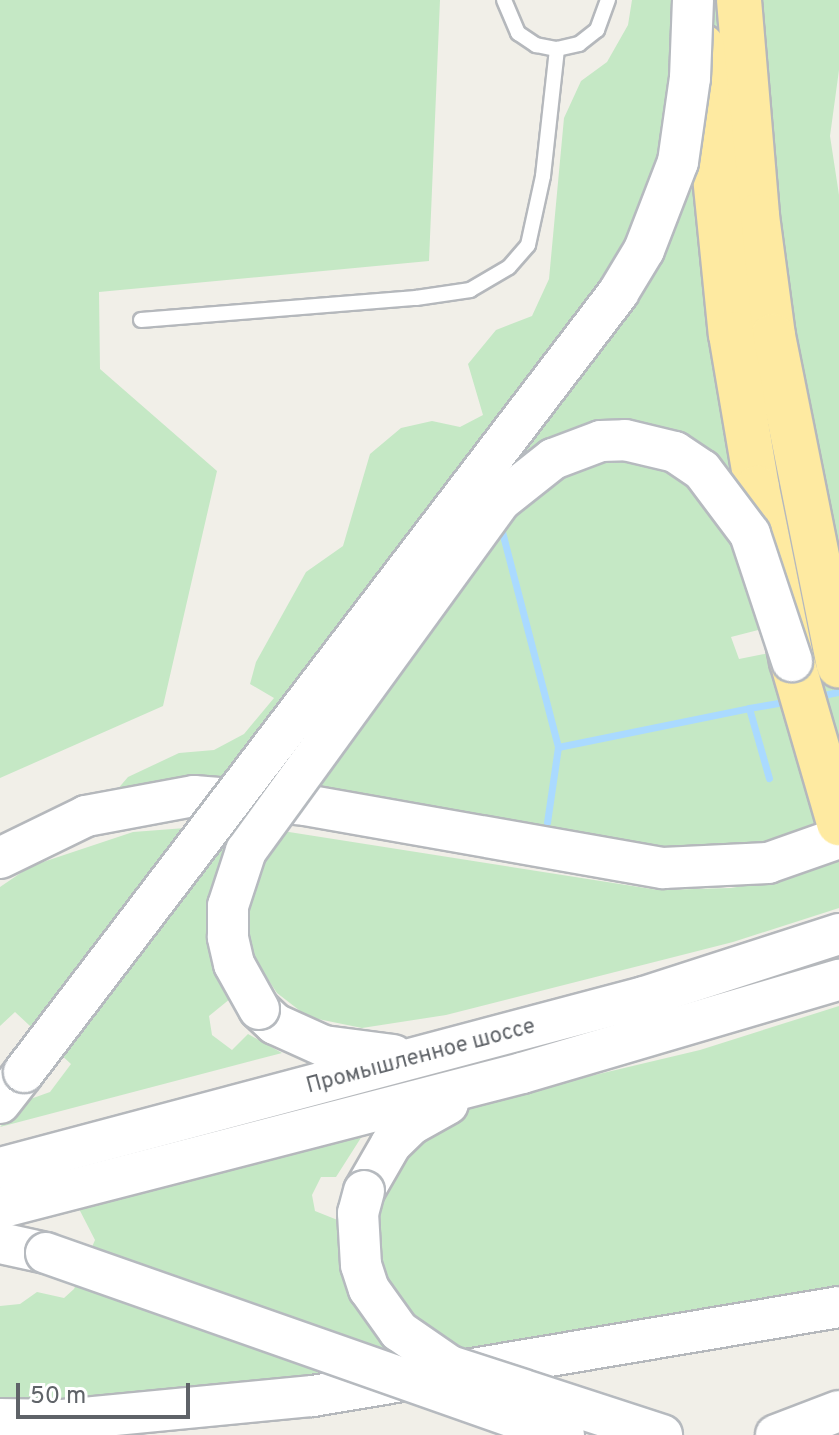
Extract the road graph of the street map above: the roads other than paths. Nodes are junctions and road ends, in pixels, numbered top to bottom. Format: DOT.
graph roads {
  1 [pos="504,0"];
  2 [pos="608,0"];
  3 [pos="693,0"];
  4 [pos="699,0"];
  5 [pos="739,0"];
  6 [pos="557,49"];
  7 [pos="141,320"];
  8 [pos="792,661"];
  9 [pos="839,665"];
  10 [pos="839,823"];
  11 [pos="839,838"];
  12 [pos="0,858"];
  13 [pos="839,934"];
  14 [pos="839,980"];
  15 [pos="437,1053"];
  16 [pos="522,1073"];
  17 [pos="12,1087"];
  18 [pos="0,1168"];
  19 [pos="0,1208"];
  20 [pos="0,1243"];
  21 [pos="839,1307"];
  22 [pos="839,1411"];
  23 [pos="0,1419"];
  24 [pos="564,1435"];
  25 [pos="662,1435"];
  26 [pos="776,1435"];
  1 -- 6 [label="lane"];
  2 -- 6 [label="lane"];
  3 -- 17 [label="main road, bridge"];
  4 -- 8 [label="highway, bridge"];
  5 -- 9 [label="highway"];
  6 -- 7 [label="lane"];
  8 -- 10 [label="highway"];
  8 -- 15 [label="main road, bridge"];
  11 -- 12 [label="main road"];
  13 -- 15 [label="main road, Промышленное шоссе"];
  14 -- 16 [label="main road, Промышленное шоссе"];
  15 -- 18 [label="main road, Промышленное шоссе"];
  16 -- 19 [label="main road, Промышленное шоссе"];
  16 -- 25 [label="main road, bridge"];
  20 -- 24 [label="main road, bridge"];
  21 -- 23 [label="main road"];
  22 -- 26 [label="main road"];
}
